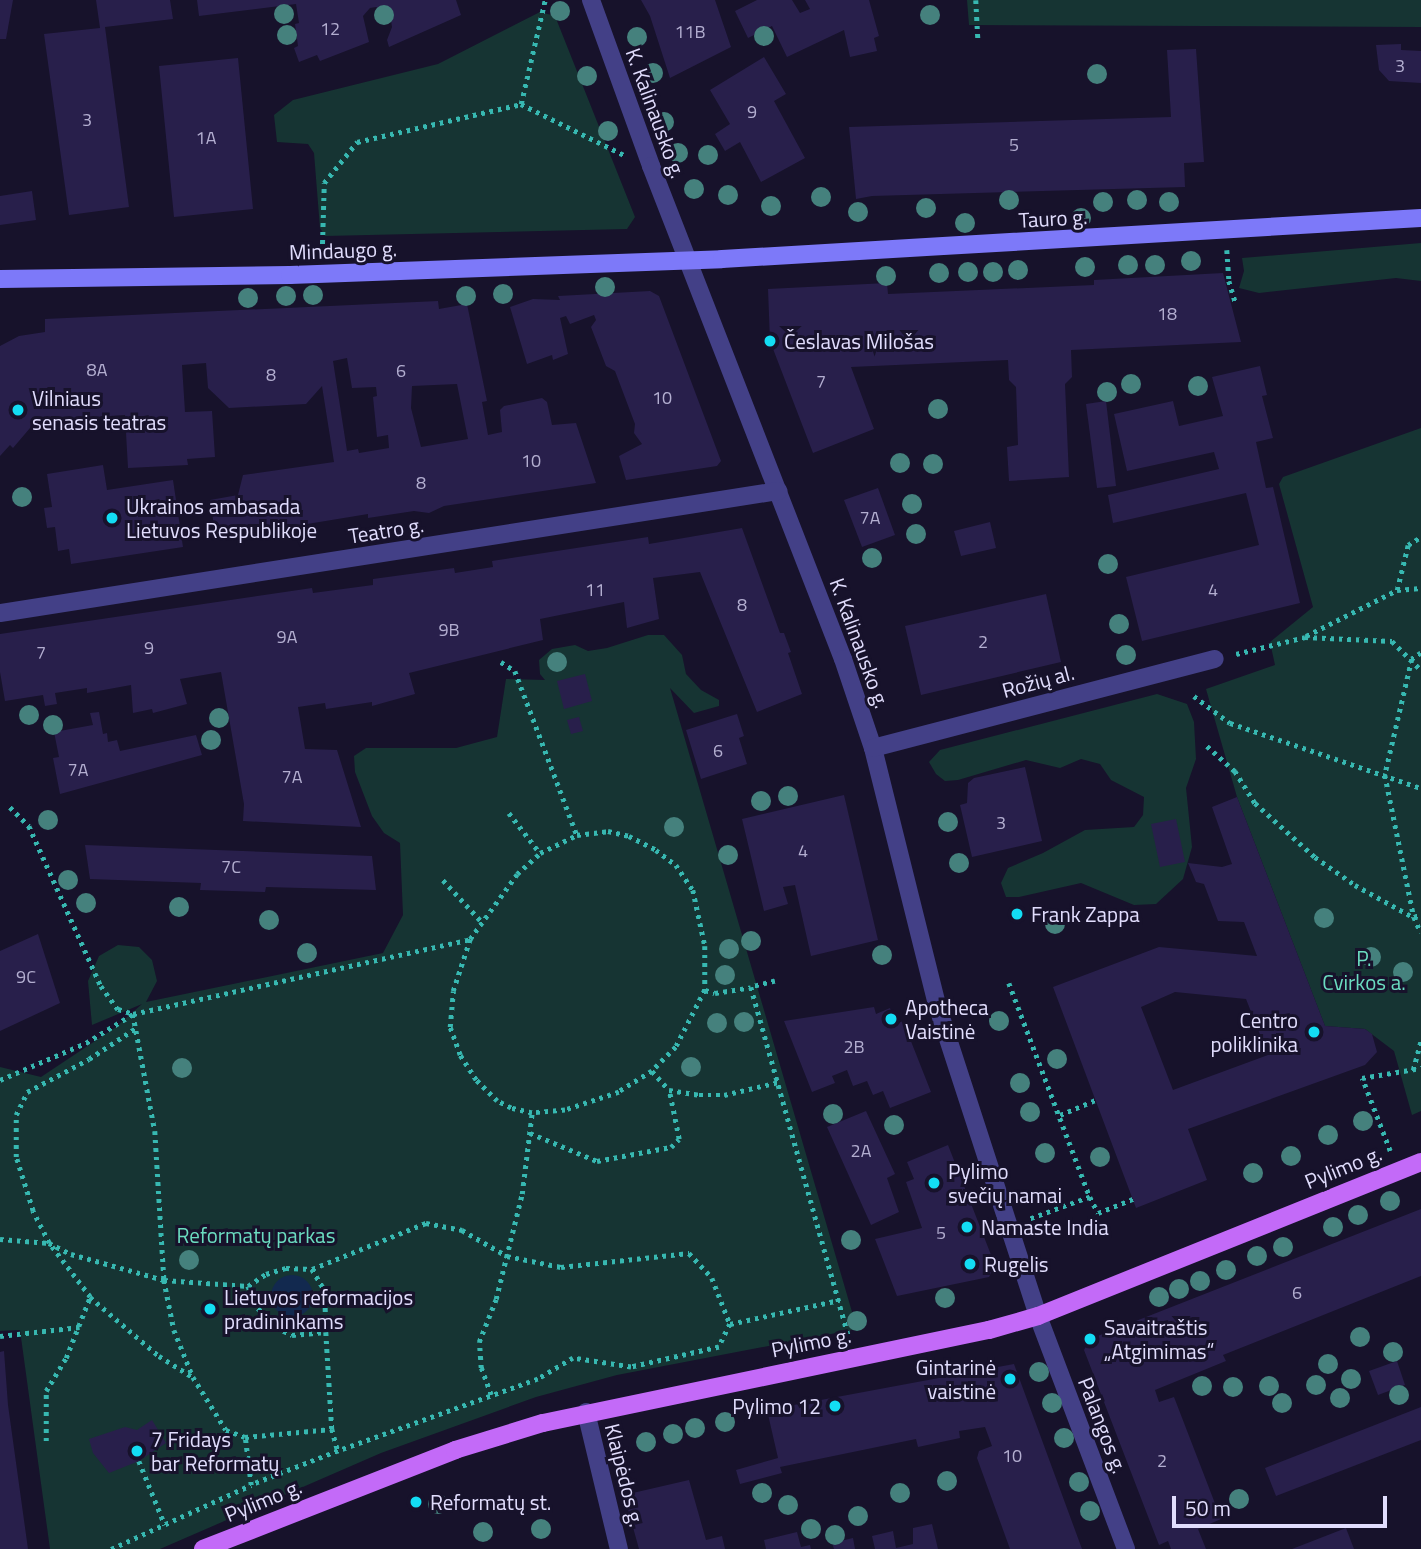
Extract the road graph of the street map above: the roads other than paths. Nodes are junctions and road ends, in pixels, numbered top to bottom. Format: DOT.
graph roads {
  1 [pos="591,0"];
  2 [pos="1421,218"];
  3 [pos="687,260"];
  4 [pos="0,279"];
  5 [pos="778,491"];
  6 [pos="0,613"];
  7 [pos="1215,659"];
  8 [pos="873,748"];
  9 [pos="1421,1162"];
  10 [pos="1038,1316"];
  11 [pos="586,1412"];
  12 [pos="203,1549"];
  13 [pos="620,1549"];
  14 [pos="1126,1549"];
  1 -- 3 [label="street, K. Kalinausko g."];
  2 -- 3 [label="main road, Tauro g."];
  3 -- 4 [label="main road, Mindaugo g."];
  3 -- 5 [label="street, K. Kalinausko g."];
  5 -- 6 [label="street, Teatro g."];
  5 -- 8 [label="street, K. Kalinausko g."];
  7 -- 8 [label="street, Rožių al."];
  8 -- 10 [label="street, K. Kalinausko g."];
  9 -- 10 [label="main road, Pylimo g."];
  10 -- 11 [label="main road, Pylimo g."];
  10 -- 14 [label="street, Palangos g."];
  11 -- 12 [label="main road, Pylimo g."];
  11 -- 13 [label="street, Klaipėdos g."];
}
